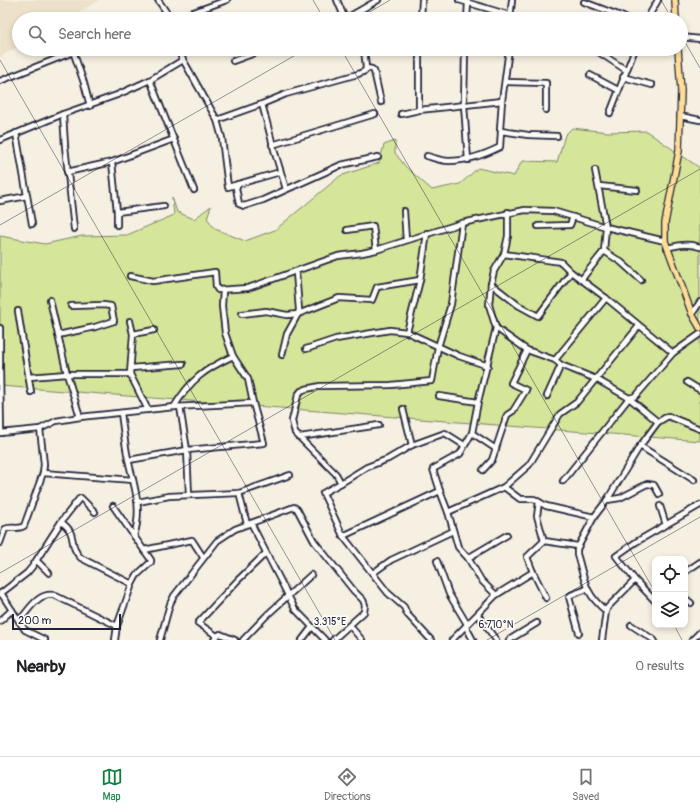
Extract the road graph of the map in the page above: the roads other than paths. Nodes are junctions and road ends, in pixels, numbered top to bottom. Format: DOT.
graph roads {
  1 [pos="158,0"];
  2 [pos="227,0"];
  3 [pos="337,0"];
  4 [pos="378,0"];
  5 [pos="422,0"];
  6 [pos="459,0"];
  7 [pos="512,0"];
  8 [pos="658,0"];
  9 [pos="675,0"];
  10 [pos="584,2"];
  11 [pos="468,3"];
  12 [pos="166,12"];
  13 [pos="194,12"];
  14 [pos="342,12"];
  15 [pos="359,12"];
  16 [pos="421,12"];
  17 [pos="467,12"];
  18 [pos="494,12"];
  19 [pos="510,12"];
  20 [pos="610,12"];
  21 [pos="651,12"];
  22 [pos="676,12"];
  23 [pos="688,38"];
  24 [pos="700,40"];
  25 [pos="61,56"];
  26 [pos="75,56"];
  27 [pos="181,56"];
  28 [pos="247,56"];
  29 [pos="365,56"];
  30 [pos="420,56"];
  31 [pos="465,56"];
  32 [pos="508,56"];
  33 [pos="605,56"];
  34 [pos="632,56"];
  35 [pos="678,56"];
  36 [pos="183,60"];
  37 [pos="233,61"];
  38 [pos="366,68"];
  39 [pos="626,70"];
  40 [pos="590,75"];
  41 [pos="624,78"];
  42 [pos="150,80"];
  43 [pos="0,81"];
  44 [pos="506,82"];
  45 [pos="652,85"];
  46 [pos="618,90"];
  47 [pos="502,101"];
  48 [pos="380,102"];
  49 [pos="262,104"];
  50 [pos="464,105"];
  51 [pos="90,106"];
  52 [pos="418,110"];
  53 [pos="546,110"];
  54 [pos="610,113"];
  55 [pos="63,114"];
  56 [pos="375,114"];
  57 [pos="401,114"];
  58 [pos="680,116"];
  59 [pos="217,120"];
  60 [pos="700,120"];
  61 [pos="500,129"];
  62 [pos="16,133"];
  63 [pos="557,136"];
  64 [pos="174,139"];
  65 [pos="0,140"];
  66 [pos="272,145"];
  67 [pos="427,156"];
  68 [pos="378,157"];
  69 [pos="468,160"];
  70 [pos="112,162"];
  71 [pos="595,170"];
  72 [pos="67,172"];
  73 [pos="280,172"];
  74 [pos="238,184"];
  75 [pos="599,186"];
  76 [pos="286,189"];
  77 [pos="194,190"];
  78 [pos="637,190"];
  79 [pos="28,196"];
  80 [pos="0,201"];
  81 [pos="164,206"];
  82 [pos="404,210"];
  83 [pos="117,212"];
  84 [pos="508,212"];
  85 [pos="573,217"];
  86 [pos="462,223"];
  87 [pos="32,224"];
  88 [pos="117,225"];
  89 [pos="538,226"];
  90 [pos="606,227"];
  91 [pos="74,229"];
  92 [pos="347,230"];
  93 [pos="427,233"];
  94 [pos="406,240"];
  95 [pos="665,241"];
  96 [pos="700,247"];
  97 [pos="667,248"];
  98 [pos="376,250"];
  99 [pos="604,251"];
  100 [pos="504,254"];
  101 [pos="296,272"];
  102 [pos="571,272"];
  103 [pos="130,276"];
  104 [pos="420,280"];
  105 [pos="582,280"];
  106 [pos="641,280"];
  107 [pos="491,284"];
  108 [pos="223,290"];
  109 [pos="606,298"];
  110 [pos="50,300"];
  111 [pos="700,302"];
  112 [pos="71,306"];
  113 [pos="18,311"];
  114 [pos="242,314"];
  115 [pos="298,314"];
  116 [pos="692,314"];
  117 [pos="130,321"];
  118 [pos="639,326"];
  119 [pos="700,327"];
  120 [pos="496,328"];
  121 [pos="0,329"];
  122 [pos="154,330"];
  123 [pos="407,332"];
  124 [pos="133,334"];
  125 [pos="700,334"];
  126 [pos="58,335"];
  127 [pos="438,347"];
  128 [pos="306,349"];
  129 [pos="527,350"];
  130 [pos="673,353"];
  131 [pos="282,354"];
  132 [pos="233,356"];
  133 [pos="554,360"];
  134 [pos="183,364"];
  135 [pos="561,365"];
  136 [pos="488,366"];
  137 [pos="0,367"];
  138 [pos="131,368"];
  139 [pos="67,374"];
  140 [pos="130,374"];
  141 [pos="29,377"];
  142 [pos="596,379"];
  143 [pos="687,382"];
  144 [pos="700,390"];
  145 [pos="31,392"];
  146 [pos="439,396"];
  147 [pos="547,396"];
  148 [pos="629,398"];
  149 [pos="478,402"];
  150 [pos="253,403"];
  151 [pos="174,407"];
  152 [pos="180,407"];
  153 [pos="403,408"];
  154 [pos="148,410"];
  155 [pos="121,413"];
  156 [pos="80,417"];
  157 [pos="658,422"];
  158 [pos="379,425"];
  159 [pos="40,429"];
  160 [pos="700,429"];
  161 [pos="0,433"];
  162 [pos="472,433"];
  163 [pos="300,437"];
  164 [pos="412,445"];
  165 [pos="464,445"];
  166 [pos="640,446"];
  167 [pos="496,449"];
  168 [pos="187,450"];
  169 [pos="128,460"];
  170 [pos="483,470"];
  171 [pos="43,473"];
  172 [pos="290,475"];
  173 [pos="133,480"];
  174 [pos="694,480"];
  175 [pos="563,481"];
  176 [pos="341,483"];
  177 [pos="504,487"];
  178 [pos="440,491"];
  179 [pos="239,493"];
  180 [pos="659,494"];
  181 [pos="189,495"];
  182 [pos="607,500"];
  183 [pos="138,502"];
  184 [pos="539,502"];
  185 [pos="700,505"];
  186 [pos="113,506"];
  187 [pos="660,506"];
  188 [pos="95,512"];
  189 [pos="448,512"];
  190 [pos="594,517"];
  191 [pos="61,522"];
  192 [pos="249,524"];
  193 [pos="666,525"];
  194 [pos="453,531"];
  195 [pos="507,535"];
  196 [pos="134,536"];
  197 [pos="343,536"];
  198 [pos="544,541"];
  199 [pos="0,543"];
  200 [pos="578,546"];
  201 [pos="144,550"];
  202 [pos="266,553"];
  203 [pos="203,557"];
  204 [pos="468,558"];
  205 [pos="37,561"];
  206 [pos="437,561"];
  207 [pos="700,562"];
  208 [pos="688,570"];
  209 [pos="533,572"];
  210 [pos="49,573"];
  211 [pos="373,573"];
  212 [pos="311,575"];
  213 [pos="634,580"];
  214 [pos="132,584"];
  215 [pos="587,589"];
  216 [pos="0,594"];
  217 [pos="288,596"];
  218 [pos="496,596"];
  219 [pos="546,598"];
  220 [pos="652,598"];
  221 [pos="688,600"];
  222 [pos="691,603"];
  223 [pos="12,610"];
  224 [pos="606,611"];
  225 [pos="478,615"];
  226 [pos="19,621"];
  227 [pos="0,622"];
  228 [pos="537,623"];
  229 [pos="468,624"];
  230 [pos="631,625"];
  231 [pos="117,626"];
  232 [pos="350,626"];
  233 [pos="312,627"];
  234 [pos="700,632"];
  235 [pos="579,633"];
  236 [pos="215,638"];
  237 [pos="45,640"];
  238 [pos="116,640"];
  239 [pos="160,640"];
  240 [pos="235,640"];
  241 [pos="243,640"];
  242 [pos="302,640"];
  243 [pos="325,640"];
  244 [pos="333,640"];
  245 [pos="362,640"];
  246 [pos="431,640"];
  247 [pos="452,640"];
  248 [pos="473,640"];
  249 [pos="496,640"];
  250 [pos="509,640"];
  251 [pos="602,640"];
  252 [pos="654,640"];
  253 [pos="692,640"];
  1 -- 12 [label="street"];
  2 -- 13 [label="street"];
  3 -- 14 [label="street"];
  4 -- 15 [label="street"];
  5 -- 16 [label="street"];
  6 -- 11 [label="street"];
  7 -- 19 [label="street"];
  8 -- 21 [label="street"];
  9 -- 22 [label="main road"];
  10 -- 20 [label="street"];
  11 -- 17 [label="street"];
  11 -- 18 [label="street"];
  23 -- 24 [label="street"];
  25 -- 43 [label="street"];
  26 -- 51 [label="street"];
  27 -- 36 [label="street"];
  28 -- 37 [label="street"];
  29 -- 38 [label="street"];
  30 -- 52 [label="street"];
  31 -- 50 [label="street"];
  32 -- 44 [label="street"];
  33 -- 39 [label="street"];
  34 -- 39 [label="street"];
  35 -- 58 [label="main road"];
  36 -- 42 [label="street"];
  36 -- 59 [label="street"];
  38 -- 48 [label="street"];
  38 -- 49 [label="street"];
  39 -- 41 [label="street"];
  40 -- 46 [label="street"];
  41 -- 45 [label="street"];
  41 -- 46 [label="street"];
  42 -- 51 [label="street"];
  42 -- 64 [label="street"];
  44 -- 47 [label="street"];
  44 -- 53 [label="street"];
  46 -- 54 [label="street"];
  47 -- 50 [label="street"];
  47 -- 61 [label="street"];
  49 -- 59 [label="street"];
  49 -- 66 [label="street"];
  50 -- 52 [label="street"];
  50 -- 69 [label="street"];
  51 -- 55 [label="street"];
  52 -- 57 [label="street"];
  55 -- 62 [label="street"];
  55 -- 72 [label="street"];
  56 -- 66 [label="street"];
  58 -- 60 [label="street"];
  58 -- 95 [label="main road"];
  59 -- 74 [label="street"];
  62 -- 65 [label="street"];
  62 -- 79 [label="street"];
  63 -- 69 [label="street"];
  64 -- 70 [label="street"];
  64 -- 77 [label="street"];
  66 -- 73 [label="street"];
  67 -- 69 [label="street"];
  68 -- 76 [label="street"];
  70 -- 72 [label="street"];
  70 -- 83 [label="street"];
  71 -- 75 [label="street"];
  72 -- 91 [label="street"];
  73 -- 74 [label="street"];
  73 -- 76 [label="street"];
  74 -- 76 [label="street"];
  75 -- 78 [label="street"];
  75 -- 90 [label="street"];
  79 -- 80 [label="street"];
  79 -- 87 [label="street"];
  81 -- 83 [label="street"];
  82 -- 94 [label="street"];
  83 -- 88 [label="street"];
  84 -- 85 [label="street"];
  84 -- 86 [label="street"];
  84 -- 100 [label="street"];
  85 -- 89 [label="street"];
  85 -- 90 [label="street"];
  86 -- 93 [label="street"];
  86 -- 127 [label="street"];
  90 -- 95 [label="street"];
  90 -- 99 [label="street"];
  92 -- 98 [label="street"];
  93 -- 94 [label="street"];
  93 -- 104 [label="street"];
  94 -- 98 [label="street"];
  95 -- 97 [label="main road"];
  96 -- 97 [label="street"];
  97 -- 116 [label="main road"];
  98 -- 101 [label="street"];
  99 -- 105 [label="street"];
  99 -- 106 [label="street"];
  100 -- 102 [label="street"];
  100 -- 107 [label="street"];
  101 -- 108 [label="street"];
  101 -- 115 [label="street"];
  102 -- 105 [label="street"];
  102 -- 107 [label="street"];
  103 -- 108 [label="street"];
  104 -- 115 [label="street"];
  104 -- 123 [label="street"];
  105 -- 109 [label="street"];
  107 -- 120 [label="street"];
  108 -- 132 [label="street"];
  109 -- 118 [label="street"];
  109 -- 133 [label="street"];
  110 -- 126 [label="street"];
  111 -- 116 [label="street"];
  112 -- 126 [label="street"];
  113 -- 141 [label="street"];
  114 -- 115 [label="street"];
  115 -- 131 [label="street"];
  116 -- 119 [label="main road"];
  117 -- 124 [label="street"];
  118 -- 130 [label="street"];
  118 -- 142 [label="street"];
  120 -- 129 [label="street"];
  120 -- 136 [label="street"];
  121 -- 137 [label="street"];
  122 -- 124 [label="street"];
  123 -- 127 [label="street"];
  123 -- 128 [label="street"];
  124 -- 138 [label="street"];
  125 -- 130 [label="street"];
  126 -- 139 [label="street"];
  127 -- 136 [label="street"];
  127 -- 163 [label="street"];
  129 -- 133 [label="street"];
  129 -- 167 [label="street"];
  130 -- 148 [label="street"];
  132 -- 150 [label="street"];
  132 -- 151 [label="street"];
  133 -- 135 [label="street"];
  134 -- 138 [label="street"];
  135 -- 142 [label="street"];
  135 -- 147 [label="street"];
  136 -- 149 [label="street"];
  137 -- 161 [label="street"];
  138 -- 140 [label="street"];
  139 -- 140 [label="street"];
  139 -- 141 [label="street"];
  139 -- 156 [label="street"];
  140 -- 154 [label="street"];
  141 -- 145 [label="street"];
  142 -- 148 [label="street"];
  142 -- 177 [label="street"];
  143 -- 144 [label="street"];
  146 -- 149 [label="street"];
  148 -- 157 [label="street"];
  148 -- 175 [label="street"];
  149 -- 162 [label="street"];
  150 -- 152 [label="street"];
  150 -- 168 [label="street"];
  151 -- 152 [label="street"];
  151 -- 154 [label="street"];
  152 -- 168 [label="street"];
  153 -- 164 [label="street"];
  154 -- 155 [label="street"];
  155 -- 156 [label="street"];
  155 -- 169 [label="street"];
  156 -- 159 [label="street"];
  157 -- 160 [label="street"];
  157 -- 166 [label="street"];
  158 -- 163 [label="street"];
  159 -- 161 [label="street"];
  159 -- 171 [label="street"];
  162 -- 165 [label="street"];
  162 -- 167 [label="street"];
  163 -- 176 [label="street"];
  164 -- 165 [label="street"];
  164 -- 176 [label="street"];
  165 -- 178 [label="street"];
  166 -- 174 [label="street"];
  166 -- 182 [label="street"];
  167 -- 170 [label="street"];
  168 -- 169 [label="street"];
  168 -- 181 [label="street"];
  169 -- 173 [label="street"];
  171 -- 173 [label="street"];
  171 -- 199 [label="street"];
  172 -- 179 [label="street"];
  173 -- 183 [label="street"];
  176 -- 197 [label="street"];
  177 -- 184 [label="street"];
  177 -- 189 [label="street"];
  178 -- 189 [label="street"];
  178 -- 197 [label="street"];
  179 -- 181 [label="street"];
  179 -- 192 [label="street"];
  180 -- 182 [label="street"];
  181 -- 183 [label="street"];
  182 -- 190 [label="street"];
  183 -- 196 [label="street"];
  184 -- 190 [label="street"];
  184 -- 198 [label="street"];
  185 -- 193 [label="street"];
  186 -- 196 [label="street"];
  187 -- 193 [label="street"];
  188 -- 191 [label="street"];
  189 -- 194 [label="street"];
  190 -- 200 [label="street"];
  191 -- 205 [label="street"];
  191 -- 214 [label="street"];
  192 -- 202 [label="street"];
  192 -- 203 [label="street"];
  192 -- 232 [label="street"];
  193 -- 213 [label="street"];
  194 -- 204 [label="street"];
  194 -- 211 [label="street"];
  195 -- 204 [label="street"];
  196 -- 201 [label="street"];
  197 -- 211 [label="street"];
  198 -- 200 [label="street"];
  198 -- 209 [label="street"];
  200 -- 215 [label="street"];
  201 -- 203 [label="street"];
  201 -- 214 [label="street"];
  202 -- 217 [label="street"];
  202 -- 236 [label="street"];
  203 -- 239 [label="street"];
  204 -- 218 [label="street"];
  205 -- 210 [label="street"];
  205 -- 216 [label="street"];
  206 -- 229 [label="street"];
  207 -- 208 [label="street"];
  209 -- 218 [label="street"];
  209 -- 219 [label="street"];
  211 -- 246 [label="street"];
  212 -- 217 [label="street"];
  213 -- 220 [label="street"];
  213 -- 224 [label="street"];
  214 -- 231 [label="street"];
  215 -- 224 [label="street"];
  215 -- 235 [label="street"];
  216 -- 223 [label="street"];
  217 -- 233 [label="street"];
  217 -- 241 [label="street"];
  218 -- 225 [label="street"];
  221 -- 222 [label="street"];
  223 -- 226 [label="street"];
  223 -- 227 [label="street"];
  224 -- 251 [label="street"];
  225 -- 229 [label="street"];
  225 -- 249 [label="street"];
  226 -- 231 [label="street"];
  226 -- 237 [label="street"];
  228 -- 250 [label="street"];
  229 -- 247 [label="street"];
  229 -- 248 [label="street"];
  230 -- 252 [label="street"];
  231 -- 238 [label="street"];
  232 -- 244 [label="street"];
  232 -- 245 [label="street"];
  233 -- 242 [label="street"];
  233 -- 243 [label="street"];
  234 -- 253 [label="street"];
  236 -- 240 [label="street"];
}
